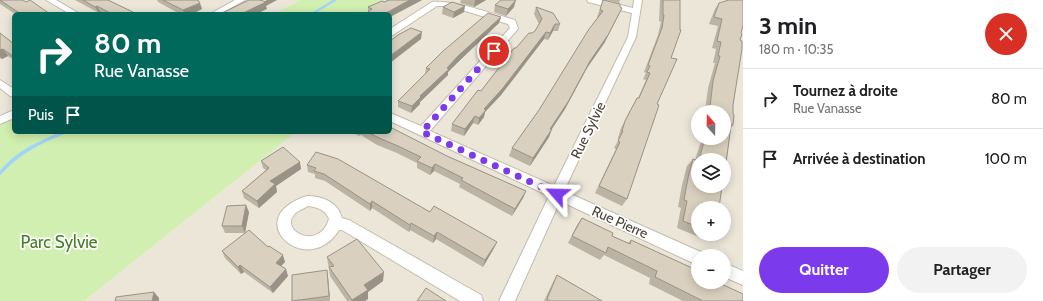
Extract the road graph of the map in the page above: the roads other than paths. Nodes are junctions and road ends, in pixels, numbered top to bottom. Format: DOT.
graph roads {
  1 [pos="50,0"];
  2 [pos="241,0"];
  3 [pos="591,0"];
  4 [pos="638,0"];
  5 [pos="72,12"];
  6 [pos="218,12"];
  7 [pos="637,12"];
  8 [pos="392,32"];
  9 [pos="0,83"];
  10 [pos="12,92"];
  11 [pos="12,115"];
  12 [pos="392,118"];
  13 [pos="0,120"];
  14 [pos="422,132"];
  15 [pos="557,194"];
  16 [pos="334,224"];
  17 [pos="691,255"];
  18 [pos="731,273"];
  19 [pos="743,278"];
  20 [pos="475,301"];
  21 [pos="508,301"];
  1 -- 5 [label="street"];
  2 -- 6 [label="street"];
  3 -- 7 [label="street"];
  4 -- 7 [label="street, Rue Sylvie"];
  7 -- 15 [label="street, Rue Sylvie"];
  8 -- 14 [label="street"];
  9 -- 10 [label="street"];
  11 -- 13 [label="street"];
  12 -- 14 [label="street, Rue Pierre"];
  14 -- 15 [label="street, Rue Pierre"];
  15 -- 17 [label="street, Rue Pierre"];
  15 -- 21 [label="street, Rue Sylvie"];
  16 -- 20 [label="street"];
  18 -- 19 [label="street"];
}
